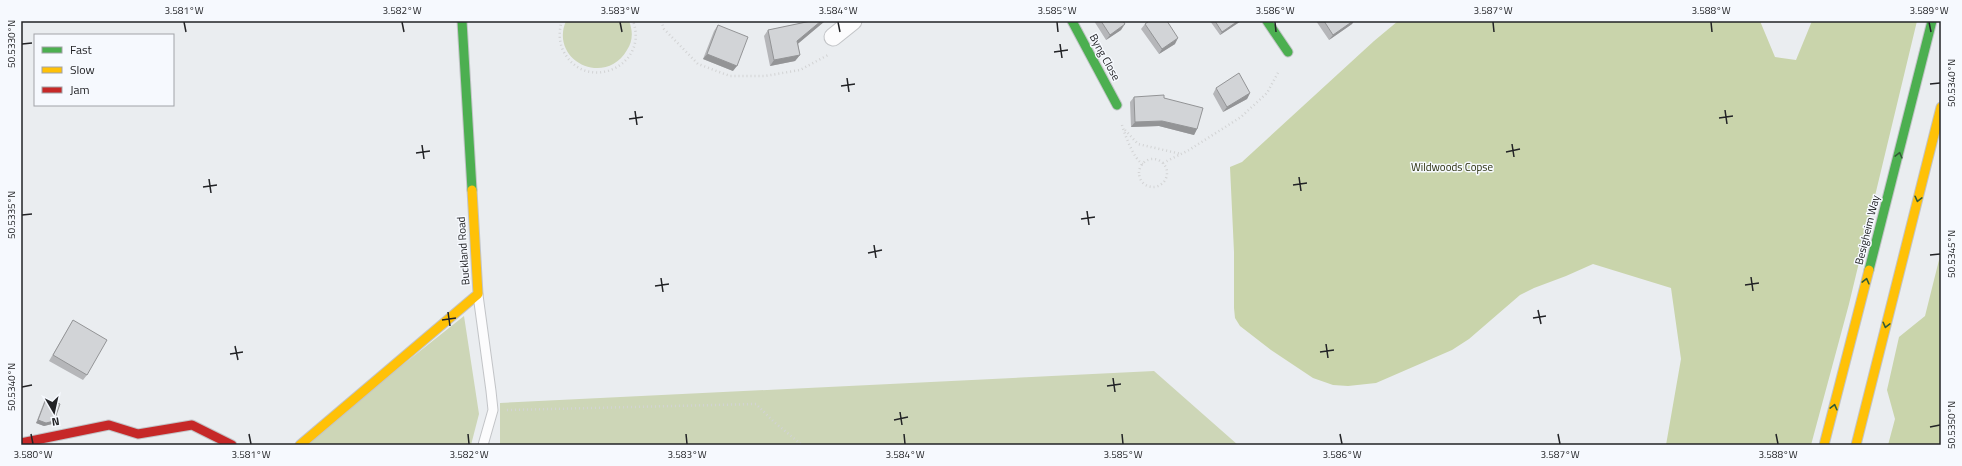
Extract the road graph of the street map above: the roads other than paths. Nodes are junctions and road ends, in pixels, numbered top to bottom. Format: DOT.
graph roads {
  1 [pos="462,21"];
  2 [pos="853,21"];
  3 [pos="1072,21"];
  4 [pos="1267,21"];
  5 [pos="1932,21"];
  6 [pos="832,46"];
  7 [pos="1288,52"];
  8 [pos="1117,105"];
  9 [pos="1941,107"];
  10 [pos="478,294"];
  11 [pos="21,443"];
  12 [pos="232,445"];
  13 [pos="300,445"];
  14 [pos="483,445"];
  15 [pos="1824,445"];
  16 [pos="1856,445"];
  1 -- 10 [label="main road, Buckland Road"];
  2 -- 6 [label="street"];
  3 -- 8 [label="main road, Byng Close"];
  4 -- 7 [label="main road"];
  15 -- 5 [label="main road, Besigheim Way, one-way"];
  9 -- 16 [label="main road, one-way"];
  10 -- 13 [label="main road, Buckland Road"];
  10 -- 14 [label="lane"];
  11 -- 12 [label="main road"];
}
